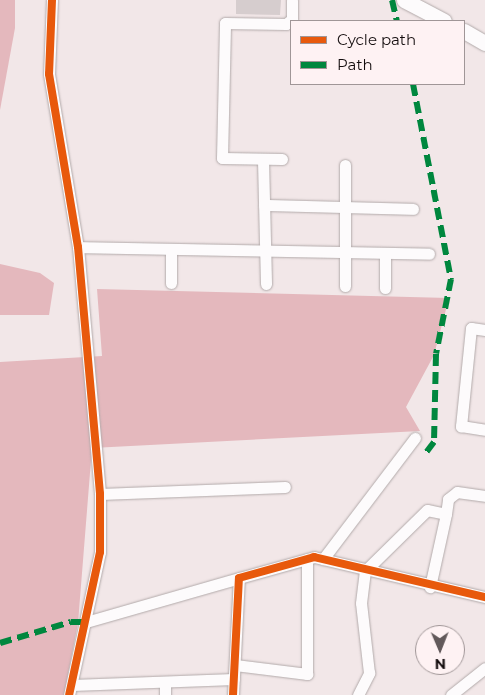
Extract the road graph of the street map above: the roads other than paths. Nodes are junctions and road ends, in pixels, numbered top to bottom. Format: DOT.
graph roads {
  1 [pos="52,0"];
  2 [pos="292,0"];
  3 [pos="404,0"];
  4 [pos="291,20"];
  5 [pos="442,20"];
  6 [pos="290,21"];
  7 [pos="465,32"];
  8 [pos="485,42"];
  9 [pos="282,159"];
  10 [pos="264,160"];
  11 [pos="345,165"];
  12 [pos="264,205"];
  13 [pos="345,207"];
  14 [pos="413,209"];
  15 [pos="78,247"];
  16 [pos="170,249"];
  17 [pos="265,250"];
  18 [pos="345,252"];
  19 [pos="385,253"];
  20 [pos="429,254"];
  21 [pos="171,283"];
  22 [pos="266,284"];
  23 [pos="345,286"];
  24 [pos="385,288"];
  25 [pos="485,330"];
  26 [pos="485,430"];
  27 [pos="415,438"];
  28 [pos="285,487"];
  29 [pos="100,494"];
  30 [pos="485,496"];
  31 [pos="446,514"];
  32 [pos="307,558"];
  33 [pos="323,559"];
  34 [pos="365,571"];
  35 [pos="239,578"];
  36 [pos="430,587"];
  37 [pos="485,597"];
  38 [pos="86,622"];
  39 [pos="235,665"];
  40 [pos="485,668"];
  41 [pos="234,679"];
  42 [pos="166,682"];
  43 [pos="70,690"];
  44 [pos="165,695"];
  45 [pos="233,695"];
  46 [pos="358,695"];
  47 [pos="451,695"];
  1 -- 15 [label="street"];
  2 -- 4 [label="street"];
  3 -- 5 [label="street"];
  6 -- 10 [label="street"];
  7 -- 8 [label="street"];
  9 -- 10 [label="street"];
  10 -- 12 [label="street"];
  11 -- 13 [label="street"];
  12 -- 13 [label="street"];
  12 -- 17 [label="street"];
  13 -- 14 [label="street"];
  13 -- 18 [label="street"];
  15 -- 16 [label="street"];
  15 -- 29 [label="street"];
  16 -- 17 [label="street"];
  16 -- 21 [label="street"];
  17 -- 18 [label="street"];
  17 -- 22 [label="street"];
  18 -- 19 [label="street"];
  18 -- 23 [label="street"];
  19 -- 20 [label="street"];
  19 -- 24 [label="street"];
  25 -- 26 [label="street"];
  27 -- 33 [label="street"];
  28 -- 29 [label="street"];
  29 -- 38 [label="street"];
  30 -- 31 [label="street"];
  31 -- 34 [label="street"];
  31 -- 36 [label="street"];
  32 -- 33 [label="street"];
  32 -- 35 [label="street"];
  32 -- 39 [label="street"];
  33 -- 34 [label="street"];
  34 -- 36 [label="street"];
  34 -- 46 [label="street"];
  35 -- 38 [label="street"];
  35 -- 39 [label="street"];
  36 -- 37 [label="street"];
  38 -- 43 [label="street"];
  39 -- 41 [label="street"];
  40 -- 47 [label="street"];
  41 -- 42 [label="street"];
  41 -- 45 [label="street"];
  42 -- 43 [label="street"];
  42 -- 44 [label="street"];
}
